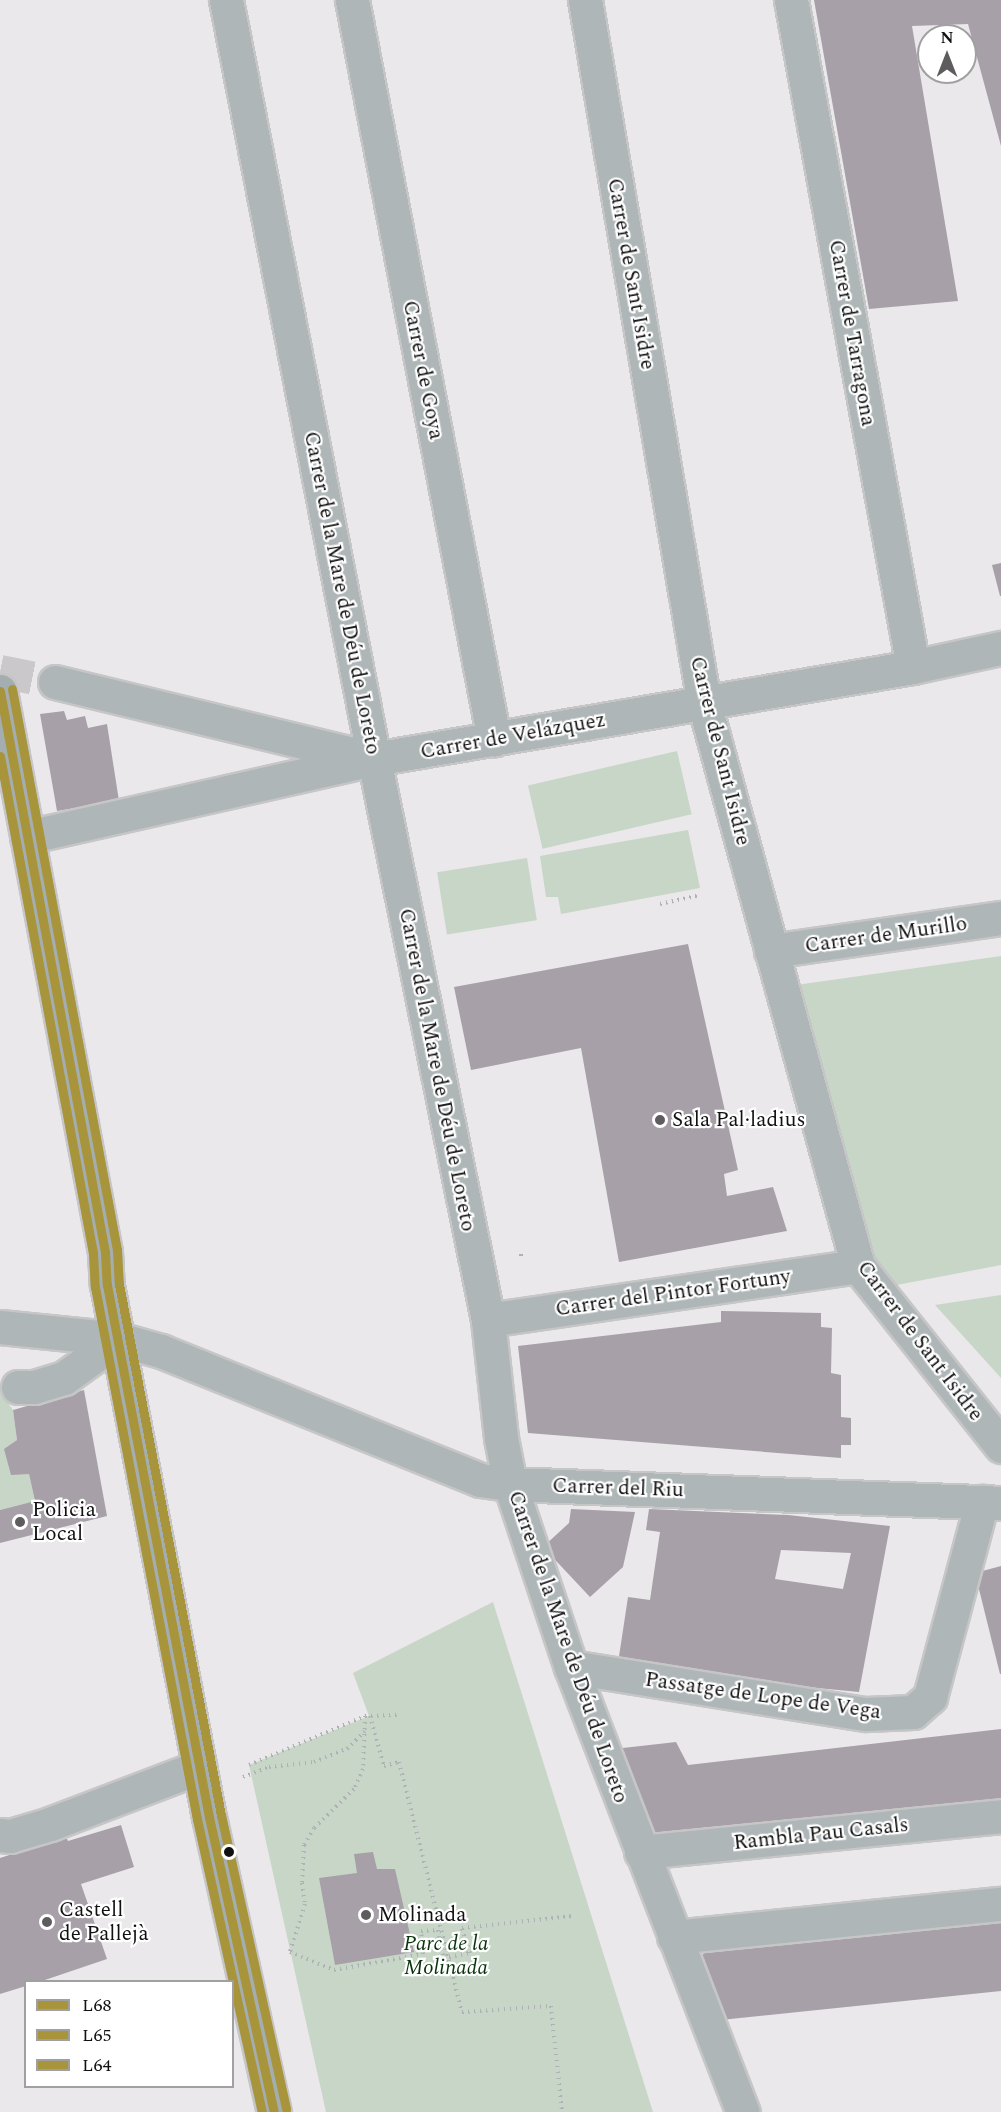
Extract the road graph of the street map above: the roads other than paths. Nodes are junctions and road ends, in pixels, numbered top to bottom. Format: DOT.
graph roads {
  1 [pos="226,0"];
  2 [pos="352,0"];
  3 [pos="585,0"];
  4 [pos="791,0"];
  5 [pos="1001,648"];
  6 [pos="913,667"];
  7 [pos="55,681"];
  8 [pos="0,691"];
  9 [pos="704,703"];
  10 [pos="256,730"];
  11 [pos="494,740"];
  12 [pos="374,759"];
  13 [pos="252,787"];
  14 [pos="27,837"];
  15 [pos="1001,918"];
  16 [pos="771,951"];
  17 [pos="858,1266"];
  18 [pos="488,1320"];
  19 [pos="0,1327"];
  20 [pos="118,1339"];
  21 [pos="37,1390"];
  22 [pos="1001,1446"];
  23 [pos="510,1484"];
  24 [pos="992,1503"];
  25 [pos="571,1667"];
  26 [pos="199,1767"];
  27 [pos="1001,1816"];
  28 [pos="0,1835"];
  29 [pos="640,1852"];
  30 [pos="1001,1904"];
  31 [pos="674,1937"];
  32 [pos="274,2112"];
  33 [pos="743,2112"];
  1 -- 12 [label="street, Carrer de la Mare de Déu de Loreto"];
  2 -- 11 [label="street, Carrer de Goya"];
  3 -- 9 [label="street, Carrer de Sant Isidre"];
  4 -- 6 [label="street, Carrer de Tarragona"];
  5 -- 6 [label="street, Carrer de Velázquez"];
  6 -- 9 [label="street, Carrer de Velázquez"];
  7 -- 10 [label="street"];
  8 -- 14 [label="main road"];
  9 -- 11 [label="street, Carrer de Velázquez"];
  9 -- 16 [label="street, Carrer de Sant Isidre"];
  10 -- 12 [label="street"];
  10 -- 13 [label="street"];
  11 -- 12 [label="street, Carrer de Velázquez"];
  12 -- 13 [label="street, Carrer de Velázquez"];
  12 -- 18 [label="street, Carrer de la Mare de Déu de Loreto"];
  13 -- 14 [label="street, Carrer de Velázquez"];
  14 -- 20 [label="main road"];
  15 -- 16 [label="street, Carrer de Murillo"];
  16 -- 17 [label="street, Carrer de Sant Isidre"];
  17 -- 18 [label="street, Carrer del Pintor Fortuny"];
  17 -- 22 [label="street, Carrer de Sant Isidre"];
  18 -- 23 [label="street, Carrer de la Mare de Déu de Loreto"];
  19 -- 20 [label="street, Carrer del Riu"];
  20 -- 21 [label="street"];
  20 -- 23 [label="street, Carrer del Riu"];
  20 -- 26 [label="main road"];
  23 -- 24 [label="street, Carrer del Riu"];
  23 -- 25 [label="street, Carrer de la Mare de Déu de Loreto"];
  24 -- 25 [label="street, Passatge de Lope de Vega"];
  25 -- 29 [label="street, Carrer de la Mare de Déu de Loreto"];
  26 -- 28 [label="street"];
  26 -- 32 [label="main road"];
  27 -- 29 [label="street, Rambla Pau Casals"];
  29 -- 31 [label="street, Carrer de la Mare de Déu de Loreto"];
  30 -- 31 [label="street"];
  31 -- 33 [label="street, Carrer de la Mare de Déu de Loreto"];
}
